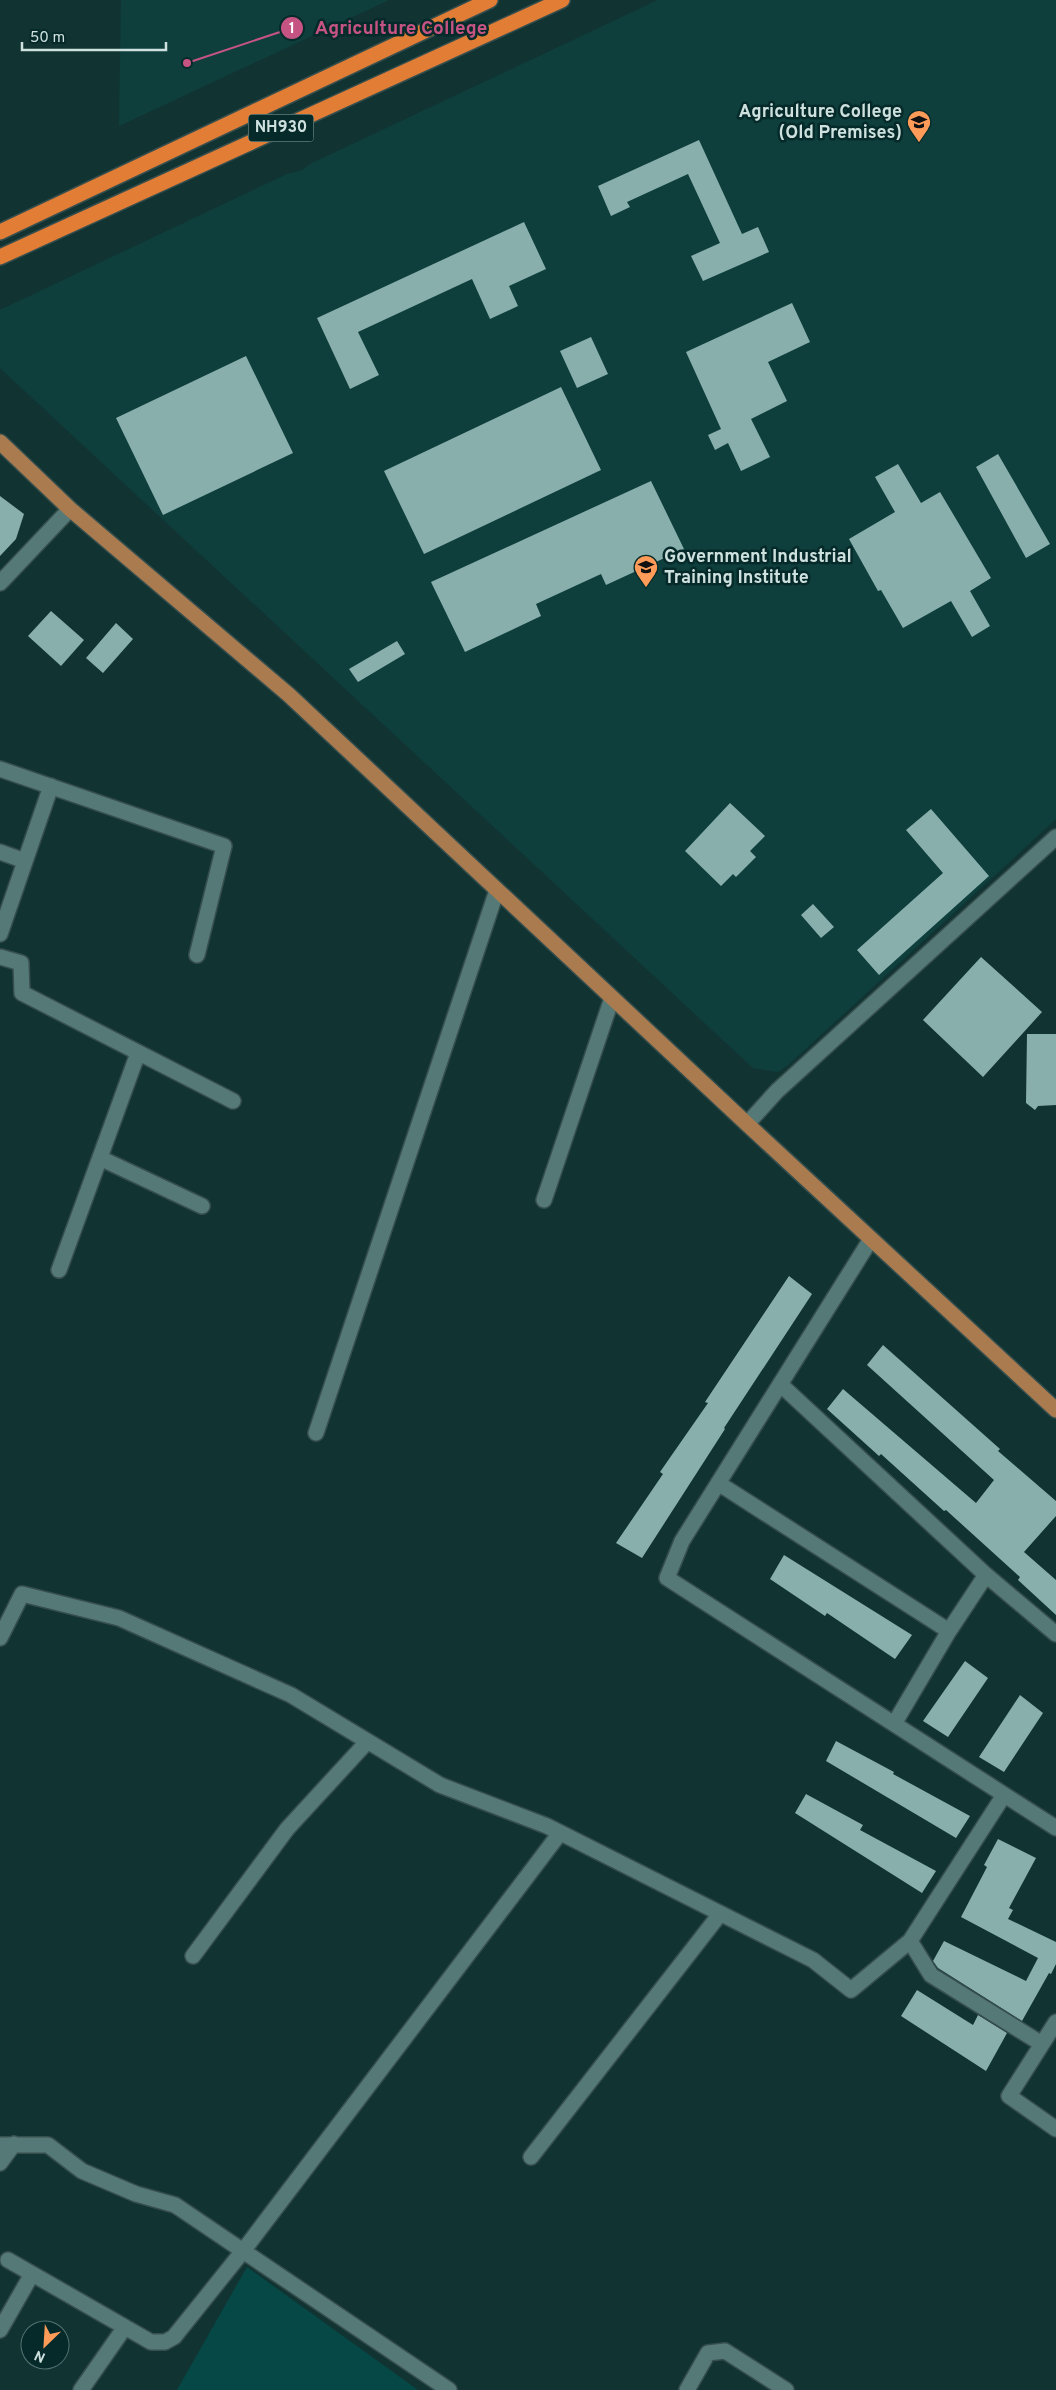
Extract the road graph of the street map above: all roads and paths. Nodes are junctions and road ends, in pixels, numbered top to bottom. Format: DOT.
graph roads {
  1 [pos="490,0"];
  2 [pos="562,0"];
  3 [pos="0,232"];
  4 [pos="0,257"];
  5 [pos="0,442"];
  6 [pos="70,510"];
  7 [pos="0,584"];
  8 [pos="0,769"];
  9 [pos="51,786"];
  10 [pos="1056,836"];
  11 [pos="0,852"];
  12 [pos="25,861"];
  13 [pos="497,890"];
  14 [pos="0,934"];
  15 [pos="197,955"];
  16 [pos="0,957"];
  17 [pos="612,998"];
  18 [pos="138,1053"];
  19 [pos="233,1101"];
  20 [pos="747,1124"];
  21 [pos="100,1158"];
  22 [pos="544,1200"];
  23 [pos="202,1206"];
  24 [pos="871,1239"];
  25 [pos="59,1270"];
  26 [pos="780,1384"];
  27 [pos="1056,1410"];
  28 [pos="316,1433"];
  29 [pos="718,1483"];
  30 [pos="986,1575"];
  31 [pos="949,1631"];
  32 [pos="1056,1634"];
  33 [pos="0,1638"];
  34 [pos="894,1724"];
  35 [pos="368,1742"];
  36 [pos="1004,1795"];
  37 [pos="1056,1828"];
  38 [pos="560,1833"];
  39 [pos="720,1914"];
  40 [pos="910,1941"];
  41 [pos="193,1956"];
  42 [pos="1056,2022"];
  43 [pos="1042,2044"];
  44 [pos="1056,2129"];
  45 [pos="7,2144"];
  46 [pos="531,2157"];
  47 [pos="0,2163"];
  48 [pos="243,2251"];
  49 [pos="8,2260"];
  50 [pos="32,2274"];
  51 [pos="125,2327"];
  52 [pos="0,2330"];
  53 [pos="81,2390"];
  54 [pos="449,2390"];
  55 [pos="687,2390"];
  56 [pos="786,2390"];
  1 -- 3 [label="highway, NH930"];
  2 -- 4 [label="highway, NH930"];
  5 -- 6 [label="main road"];
  6 -- 7 [label="street"];
  6 -- 13 [label="main road"];
  8 -- 9 [label="street"];
  9 -- 12 [label="street"];
  9 -- 15 [label="street"];
  10 -- 20 [label="street"];
  11 -- 12 [label="street"];
  12 -- 14 [label="street"];
  13 -- 17 [label="main road"];
  13 -- 28 [label="street"];
  16 -- 18 [label="street"];
  17 -- 20 [label="main road"];
  17 -- 22 [label="street"];
  18 -- 19 [label="street"];
  18 -- 21 [label="street"];
  20 -- 24 [label="main road"];
  21 -- 23 [label="street"];
  21 -- 25 [label="street"];
  24 -- 26 [label="street"];
  24 -- 27 [label="main road"];
  26 -- 29 [label="street"];
  26 -- 30 [label="street"];
  29 -- 31 [label="street"];
  29 -- 34 [label="street"];
  30 -- 31 [label="street"];
  30 -- 32 [label="street"];
  31 -- 34 [label="street"];
  33 -- 35 [label="street"];
  34 -- 36 [label="street"];
  35 -- 38 [label="street"];
  35 -- 41 [label="street"];
  36 -- 37 [label="street"];
  36 -- 40 [label="street"];
  38 -- 39 [label="street"];
  38 -- 48 [label="street"];
  39 -- 40 [label="street"];
  39 -- 46 [label="street"];
  40 -- 43 [label="street"];
  42 -- 43 [label="street"];
  43 -- 44 [label="street"];
  45 -- 47 [label="street"];
  45 -- 48 [label="street"];
  48 -- 51 [label="street"];
  48 -- 54 [label="street"];
  49 -- 50 [label="street"];
  50 -- 51 [label="street"];
  50 -- 52 [label="street"];
  51 -- 53 [label="street"];
  55 -- 56 [label="street"];
}
